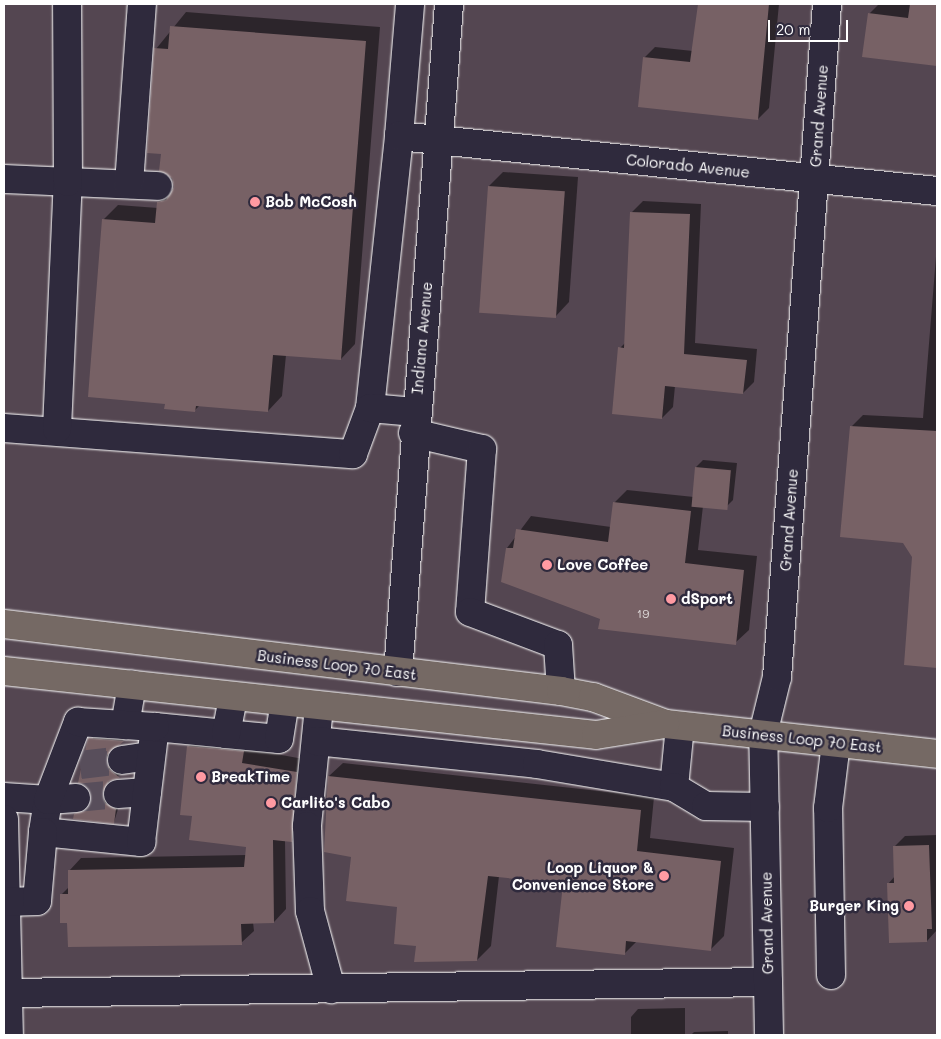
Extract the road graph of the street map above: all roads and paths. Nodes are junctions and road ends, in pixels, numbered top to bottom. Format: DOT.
graph roads {
  1 [pos="67,4"];
  2 [pos="142,4"];
  3 [pos="410,4"];
  4 [pos="449,4"];
  5 [pos="826,4"];
  6 [pos="399,136"];
  7 [pos="438,140"];
  8 [pos="4,179"];
  9 [pos="814,179"];
  10 [pos="68,182"];
  11 [pos="129,184"];
  12 [pos="158,186"];
  13 [pos="937,191"];
  14 [pos="370,408"];
  15 [pos="414,423"];
  16 [pos="4,428"];
  17 [pos="57,429"];
  18 [pos="4,624"];
  19 [pos="4,671"];
  20 [pos="398,672"];
  21 [pos="132,685"];
  22 [pos="561,692"];
  23 [pos="233,697"];
  24 [pos="285,702"];
  25 [pos="319,707"];
  26 [pos="479,724"];
  27 [pos="125,725"];
  28 [pos="673,725"];
  29 [pos="155,727"];
  30 [pos="541,730"];
  31 [pos="226,734"];
  32 [pos="763,734"];
  33 [pos="316,741"];
  34 [pos="836,743"];
  35 [pos="937,754"];
  36 [pos="151,756"];
  37 [pos="474,758"];
  38 [pos="122,760"];
  39 [pos="537,764"];
  40 [pos="674,787"];
  41 [pos="147,792"];
  42 [pos="118,794"];
  43 [pos="4,797"];
  44 [pos="76,798"];
  45 [pos="48,800"];
  46 [pos="765,807"];
  47 [pos="4,819"];
  48 [pos="44,832"];
  49 [pos="6,902"];
  50 [pos="831,976"];
  51 [pos="768,982"];
  52 [pos="331,988"];
  53 [pos="8,993"];
  54 [pos="9,1035"];
  55 [pos="769,1035"];
  1 -- 10 [label="street"];
  2 -- 11 [label="street"];
  3 -- 6 [label="street"];
  4 -- 7 [label="street, Indiana Avenue"];
  5 -- 9 [label="street, Grand Avenue"];
  6 -- 7 [label="street, Colorado Avenue"];
  6 -- 14 [label="street"];
  7 -- 9 [label="street, Colorado Avenue"];
  7 -- 15 [label="street, Indiana Avenue"];
  8 -- 10 [label="street"];
  9 -- 13 [label="street, Colorado Avenue"];
  9 -- 32 [label="street, Grand Avenue"];
  10 -- 11 [label="street"];
  10 -- 17 [label="street"];
  11 -- 12 [label="street"];
  14 -- 15 [label="street"];
  14 -- 17 [label="street"];
  15 -- 20 [label="street, Indiana Avenue"];
  15 -- 22 [label="street"];
  16 -- 17 [label="street"];
  18 -- 20 [label="main road, Business Loop 70 East"];
  19 -- 21 [label="main road, Business Loop 70 East"];
  20 -- 22 [label="main road, Business Loop 70 East"];
  21 -- 23 [label="main road, Business Loop 70 East"];
  21 -- 27 [label="street"];
  22 -- 28 [label="main road, Business Loop 70 East"];
  23 -- 24 [label="main road, Business Loop 70 East"];
  23 -- 31 [label="street"];
  24 -- 25 [label="main road, Business Loop 70 East"];
  24 -- 31 [label="street"];
  25 -- 26 [label="main road, Business Loop 70 East"];
  25 -- 33 [label="street"];
  26 -- 30 [label="main road, Business Loop 70 East"];
  26 -- 37 [label="street"];
  27 -- 29 [label="street"];
  27 -- 45 [label="street"];
  28 -- 30 [label="main road, Business Loop 70 East"];
  28 -- 32 [label="main road, Business Loop 70 East"];
  28 -- 40 [label="street"];
  29 -- 31 [label="street"];
  29 -- 36 [label="street"];
  30 -- 39 [label="street"];
  32 -- 34 [label="main road, Business Loop 70 East"];
  32 -- 46 [label="street, Grand Avenue"];
  33 -- 37 [label="street"];
  33 -- 52 [label="street"];
  34 -- 35 [label="main road, Business Loop 70 East"];
  34 -- 50 [label="street"];
  36 -- 38 [label="street"];
  36 -- 41 [label="street"];
  37 -- 39 [label="street"];
  39 -- 40 [label="street"];
  40 -- 46 [label="street"];
  41 -- 42 [label="street"];
  41 -- 48 [label="street"];
  43 -- 45 [label="street"];
  44 -- 45 [label="street"];
  45 -- 48 [label="street"];
  46 -- 51 [label="street, Grand Avenue"];
  47 -- 49 [label="street"];
  48 -- 49 [label="street"];
  49 -- 53 [label="street"];
  51 -- 52 [label="street"];
  51 -- 55 [label="street, Grand Avenue"];
  52 -- 53 [label="street"];
  53 -- 54 [label="street"];
}
